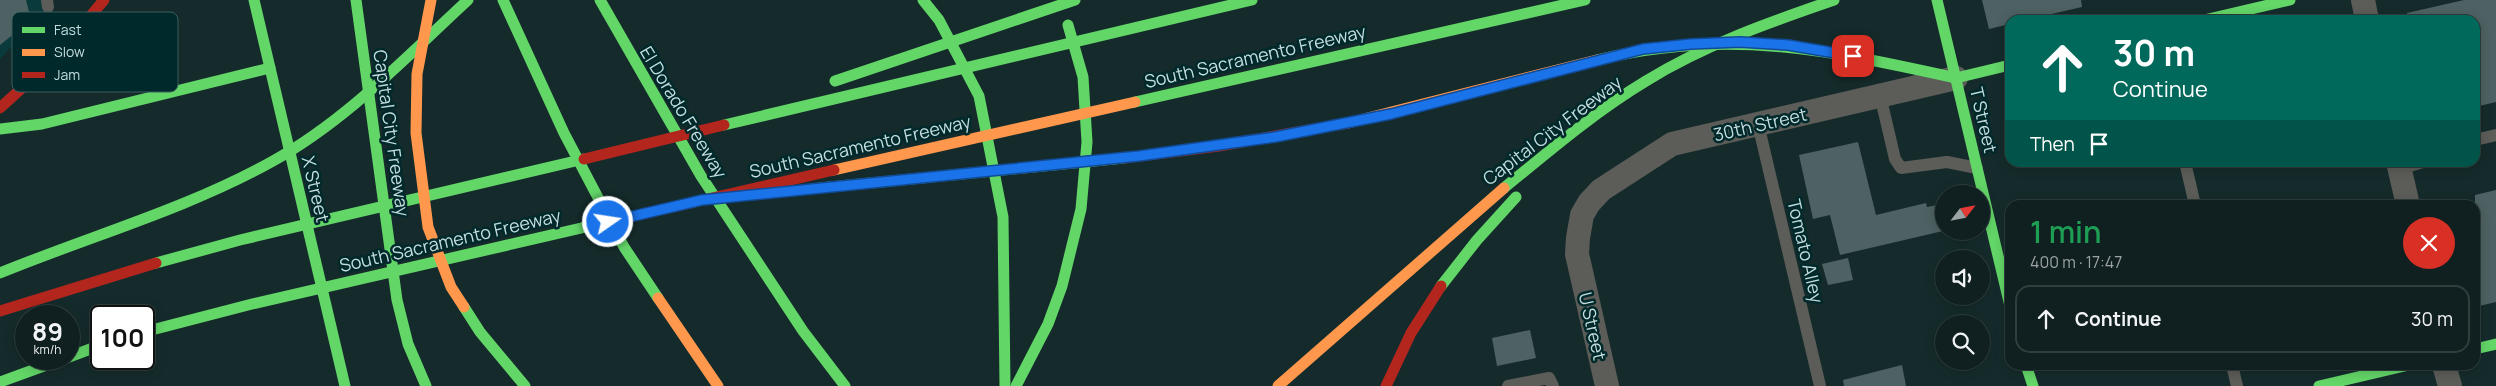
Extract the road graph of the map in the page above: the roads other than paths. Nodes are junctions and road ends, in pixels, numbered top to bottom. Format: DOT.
graph roads {
  1 [pos="104,0"];
  2 [pos="254,0"];
  3 [pos="356,0"];
  4 [pos="431,0"];
  5 [pos="468,0"];
  6 [pos="503,0"];
  7 [pos="600,0"];
  8 [pos="608,0"];
  9 [pos="923,0"];
  10 [pos="1061,0"];
  11 [pos="1075,0"];
  12 [pos="1252,0"];
  13 [pos="1585,0"];
  14 [pos="1834,0"];
  15 [pos="1938,0"];
  16 [pos="2290,0"];
  17 [pos="2363,0"];
  18 [pos="94,12"];
  19 [pos="2226,15"];
  20 [pos="2366,15"];
  21 [pos="614,28"];
  22 [pos="512,50"];
  23 [pos="2005,66"];
  24 [pos="270,68"];
  25 [pos="1956,78"];
  26 [pos="825,85"];
  27 [pos="178,91"];
  28 [pos="18,92"];
  29 [pos="172,92"];
  30 [pos="1880,96"];
  31 [pos="788,97"];
  32 [pos="0,108"];
  33 [pos="1585,124"];
  34 [pos="1758,124"];
  35 [pos="0,129"];
  36 [pos="564,133"];
  37 [pos="677,135"];
  38 [pos="2496,135"];
  39 [pos="2480,139"];
  40 [pos="2186,167"];
  41 [pos="2399,167"];
  42 [pos="1978,168"];
  43 [pos="702,200"];
  44 [pos="2193,200"];
  45 [pos="2407,200"];
  46 [pos="1579,265"];
  47 [pos="2,272"];
  48 [pos="2005,284"];
  49 [pos="0,311"];
  50 [pos="155,329"];
  51 [pos="2496,344"];
  52 [pos="2480,348"];
  53 [pos="31,370"];
  54 [pos="2028,370"];
  55 [pos="2233,370"];
  56 [pos="2388,370"];
  57 [pos="2445,370"];
  58 [pos="0,382"];
  59 [pos="1019,382"];
  60 [pos="345,386"];
  61 [pos="426,386"];
  62 [pos="525,386"];
  63 [pos="718,386"];
  64 [pos="845,386"];
  65 [pos="1005,386"];
  66 [pos="1278,386"];
  67 [pos="1386,386"];
  68 [pos="1508,386"];
  69 [pos="1553,386"];
  70 [pos="1607,386"];
  71 [pos="1820,386"];
  72 [pos="2033,386"];
  73 [pos="2237,386"];
  74 [pos="2319,386"];
  75 [pos="2450,386"];
  1 -- 18 [label="main road"];
  2 -- 24 [label="main road, X Street"];
  3 -- 61 [label="main road, Capital City Freeway"];
  4 -- 62 [label="main road"];
  5 -- 47 [label="main road"];
  6 -- 36 [label="main road"];
  7 -- 21 [label="main road, El Dorado Freeway"];
  8 -- 21 [label="main road"];
  9 -- 65 [label="main road"];
  10 -- 59 [label="main road"];
  11 -- 26 [label="main road"];
  12 -- 37 [label="main road"];
  13 -- 43 [label="main road, South Sacramento Freeway"];
  14 -- 33 [label="main road, Capital City Freeway"];
  15 -- 25 [label="main road, T Street"];
  16 -- 19 [label="main road"];
  17 -- 20 [label="street"];
  21 -- 64 [label="main road, El Dorado Freeway"];
  22 -- 36 [label="main road"];
  23 -- 25 [label="main road, 30th Street"];
  24 -- 27 [label="main road"];
  24 -- 60 [label="main road, X Street"];
  25 -- 30 [label="street, 30th Street"];
  25 -- 42 [label="main road, T Street"];
  25 -- 43 [label="main road"];
  28 -- 32 [label="main road"];
  29 -- 35 [label="main road"];
  30 -- 34 [label="street, 30th Street"];
  30 -- 42 [label="lane"];
  31 -- 37 [label="main road"];
  33 -- 66 [label="main road, Capital City Freeway"];
  33 -- 67 [label="main road"];
  34 -- 46 [label="street, 30th Street"];
  34 -- 71 [label="lane, Tomato Alley"];
  36 -- 63 [label="main road"];
  37 -- 49 [label="main road"];
  38 -- 39 [label="lane"];
  40 -- 44 [label="lane"];
  41 -- 45 [label="street"];
  42 -- 48 [label="main road, T Street"];
  43 -- 50 [label="main road, South Sacramento Freeway"];
  46 -- 70 [label="street, U Street"];
  51 -- 52 [label="main road"];
  53 -- 58 [label="main road"];
  54 -- 72 [label="main road"];
  55 -- 73 [label="lane"];
  56 -- 74 [label="main road"];
  57 -- 75 [label="street"];
  68 -- 69 [label="lane"];
}
